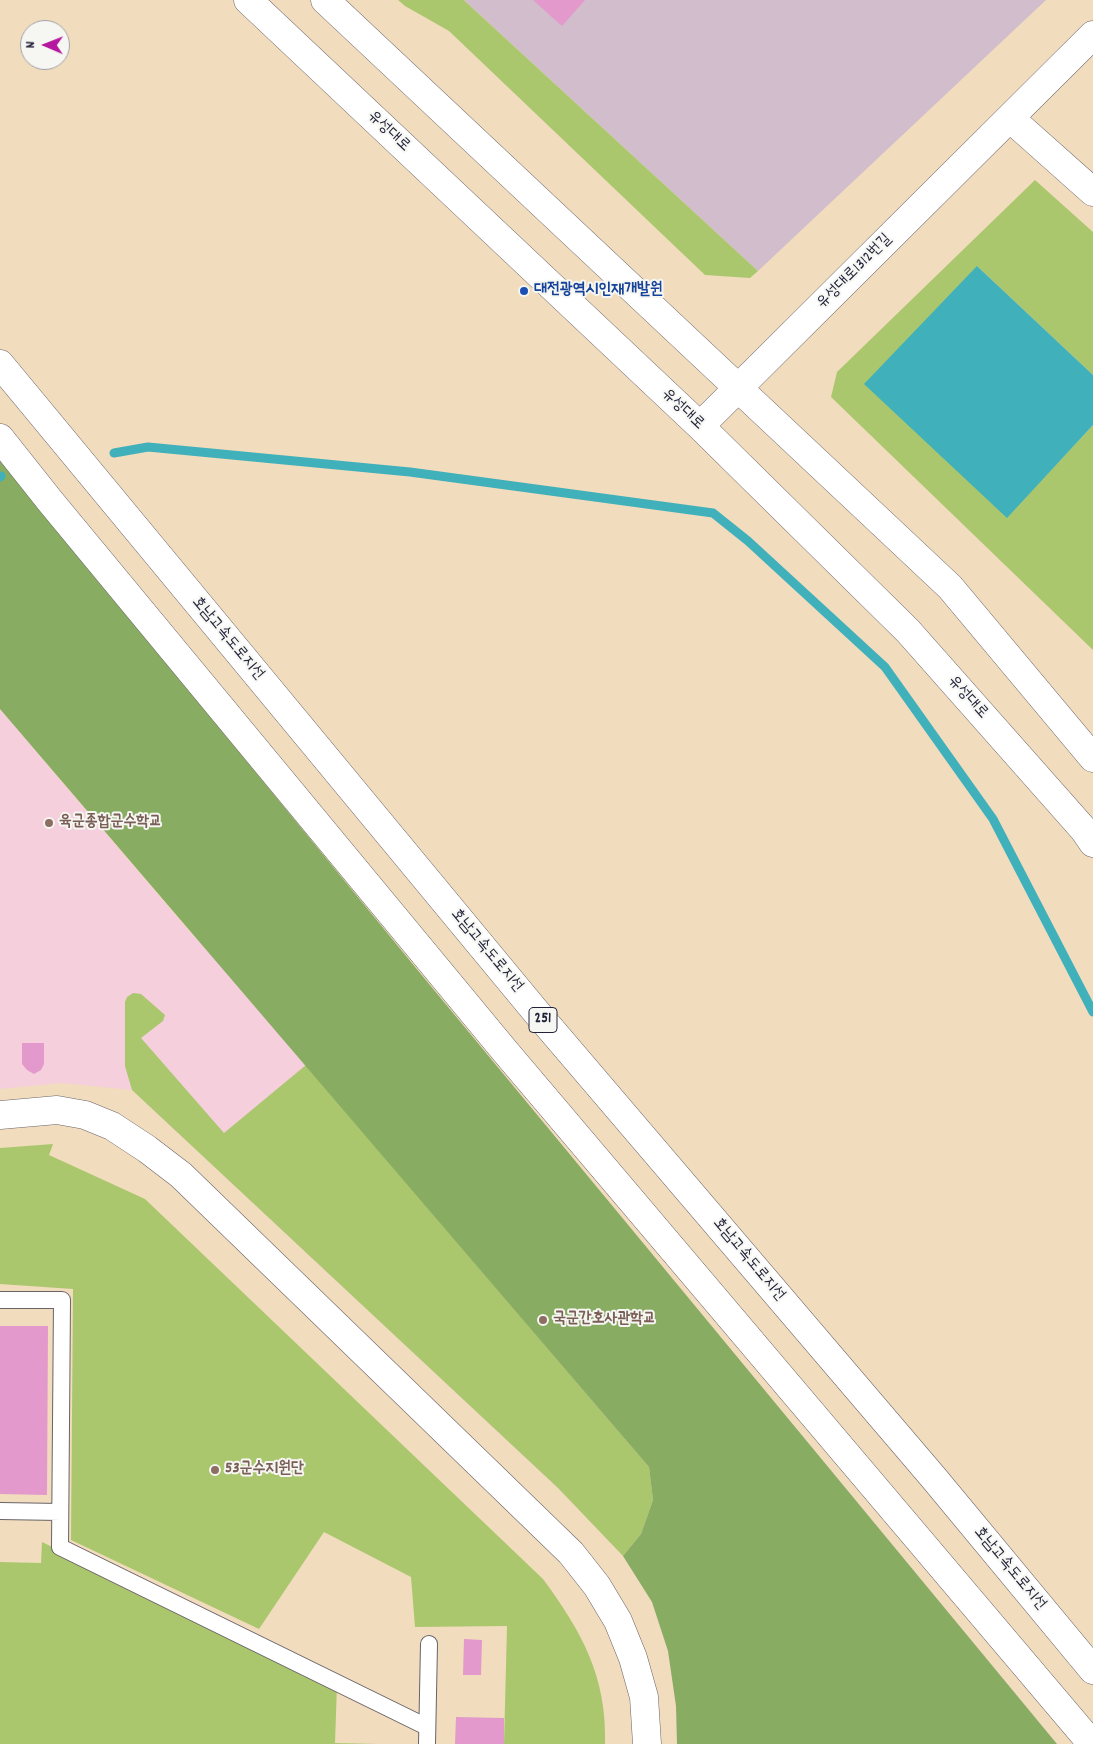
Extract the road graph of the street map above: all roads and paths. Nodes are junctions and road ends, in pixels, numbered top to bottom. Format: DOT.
graph roads {
  1 [pos="248,0"];
  2 [pos="325,0"];
  3 [pos="1093,36"];
  4 [pos="1011,119"];
  5 [pos="1093,192"];
  6 [pos="0,364"];
  7 [pos="739,388"];
  8 [pos="700,426"];
  9 [pos="0,438"];
  10 [pos="1093,758"];
  11 [pos="1093,843"];
  12 [pos="0,1115"];
  13 [pos="0,1300"];
  14 [pos="0,1511"];
  15 [pos="60,1512"];
  16 [pos="429,1644"];
  17 [pos="1093,1670"];
  18 [pos="427,1727"];
  19 [pos="427,1744"];
  20 [pos="646,1744"];
  21 [pos="1092,1744"];
  1 -- 8 [label="main road, 유성대로"];
  2 -- 7 [label="main road"];
  3 -- 4 [label="main road, 유성대로1312번길"];
  4 -- 5 [label="main road"];
  4 -- 7 [label="main road, 유성대로1312번길"];
  6 -- 17 [label="main road, 호남고속도로지선 / 251"];
  7 -- 8 [label="main road, 유성대로1312번길"];
  7 -- 10 [label="main road"];
  8 -- 11 [label="main road, 유성대로"];
  9 -- 21 [label="main road"];
  12 -- 20 [label="main road"];
  13 -- 15 [label="lane"];
  14 -- 15 [label="lane"];
  15 -- 18 [label="lane"];
  16 -- 18 [label="lane"];
  18 -- 19 [label="lane"];
}
